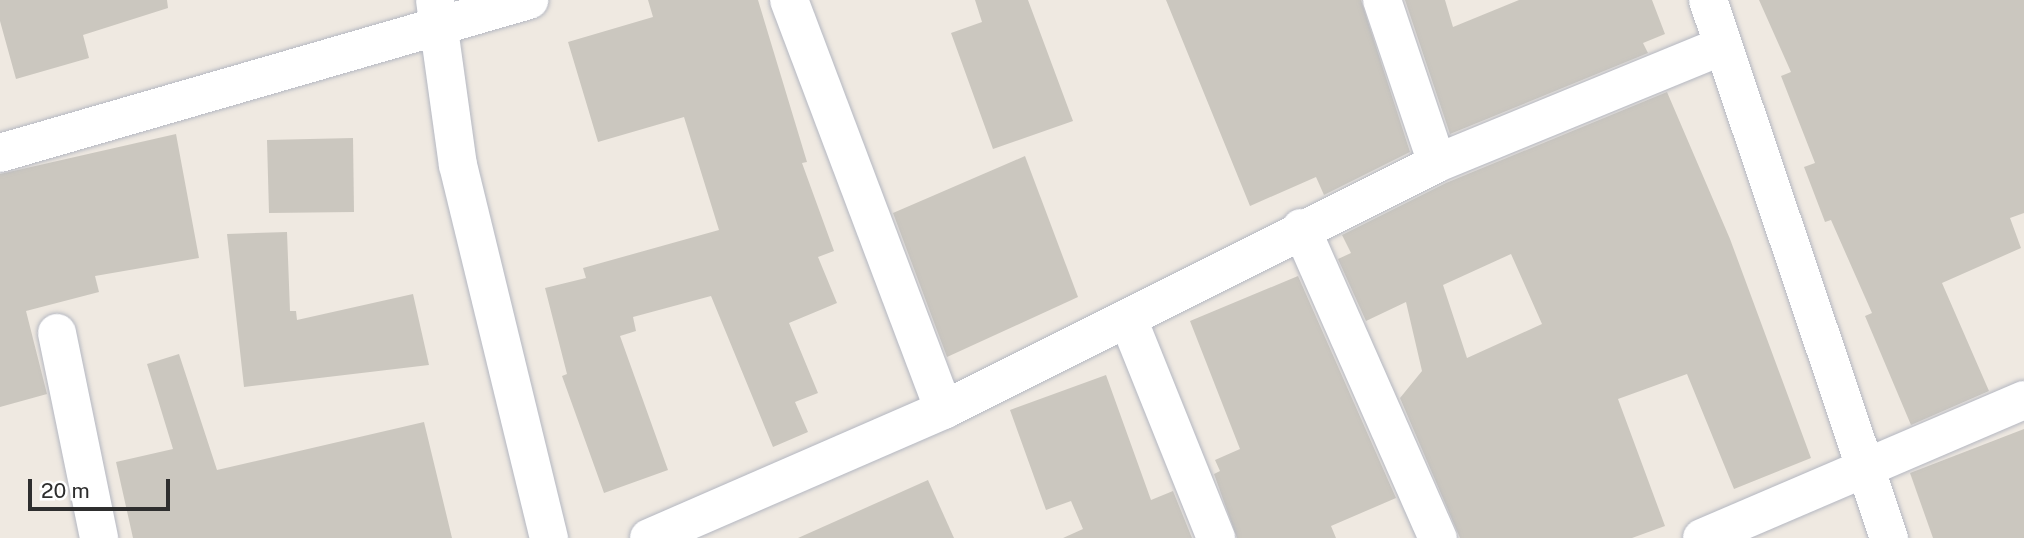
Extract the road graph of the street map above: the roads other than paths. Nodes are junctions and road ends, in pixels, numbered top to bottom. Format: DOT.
graph roads {
  1 [pos="529,0"];
  2 [pos="789,0"];
  3 [pos="1382,0"];
  4 [pos="1708,0"];
  5 [pos="435,14"];
  6 [pos="1722,46"];
  7 [pos="0,153"];
  8 [pos="1437,163"];
  9 [pos="1301,228"];
  10 [pos="1128,319"];
  11 [pos="57,333"];
  12 [pos="2024,400"];
  13 [pos="944,410"];
  14 [pos="1864,468"];
  15 [pos="99,538"];
  16 [pos="549,538"];
  17 [pos="649,538"];
  18 [pos="1216,538"];
  19 [pos="1438,538"];
  20 [pos="1702,538"];
  21 [pos="1889,538"];
  1 -- 5 [label="street"];
  2 -- 13 [label="street"];
  3 -- 8 [label="street"];
  4 -- 6 [label="street"];
  5 -- 7 [label="street"];
  5 -- 16 [label="street"];
  6 -- 8 [label="street"];
  6 -- 14 [label="street"];
  8 -- 9 [label="street"];
  9 -- 10 [label="street"];
  9 -- 19 [label="street"];
  10 -- 13 [label="street"];
  10 -- 18 [label="street"];
  11 -- 15 [label="street"];
  12 -- 14 [label="street"];
  13 -- 17 [label="street"];
  14 -- 20 [label="street"];
  14 -- 21 [label="street"];
}
